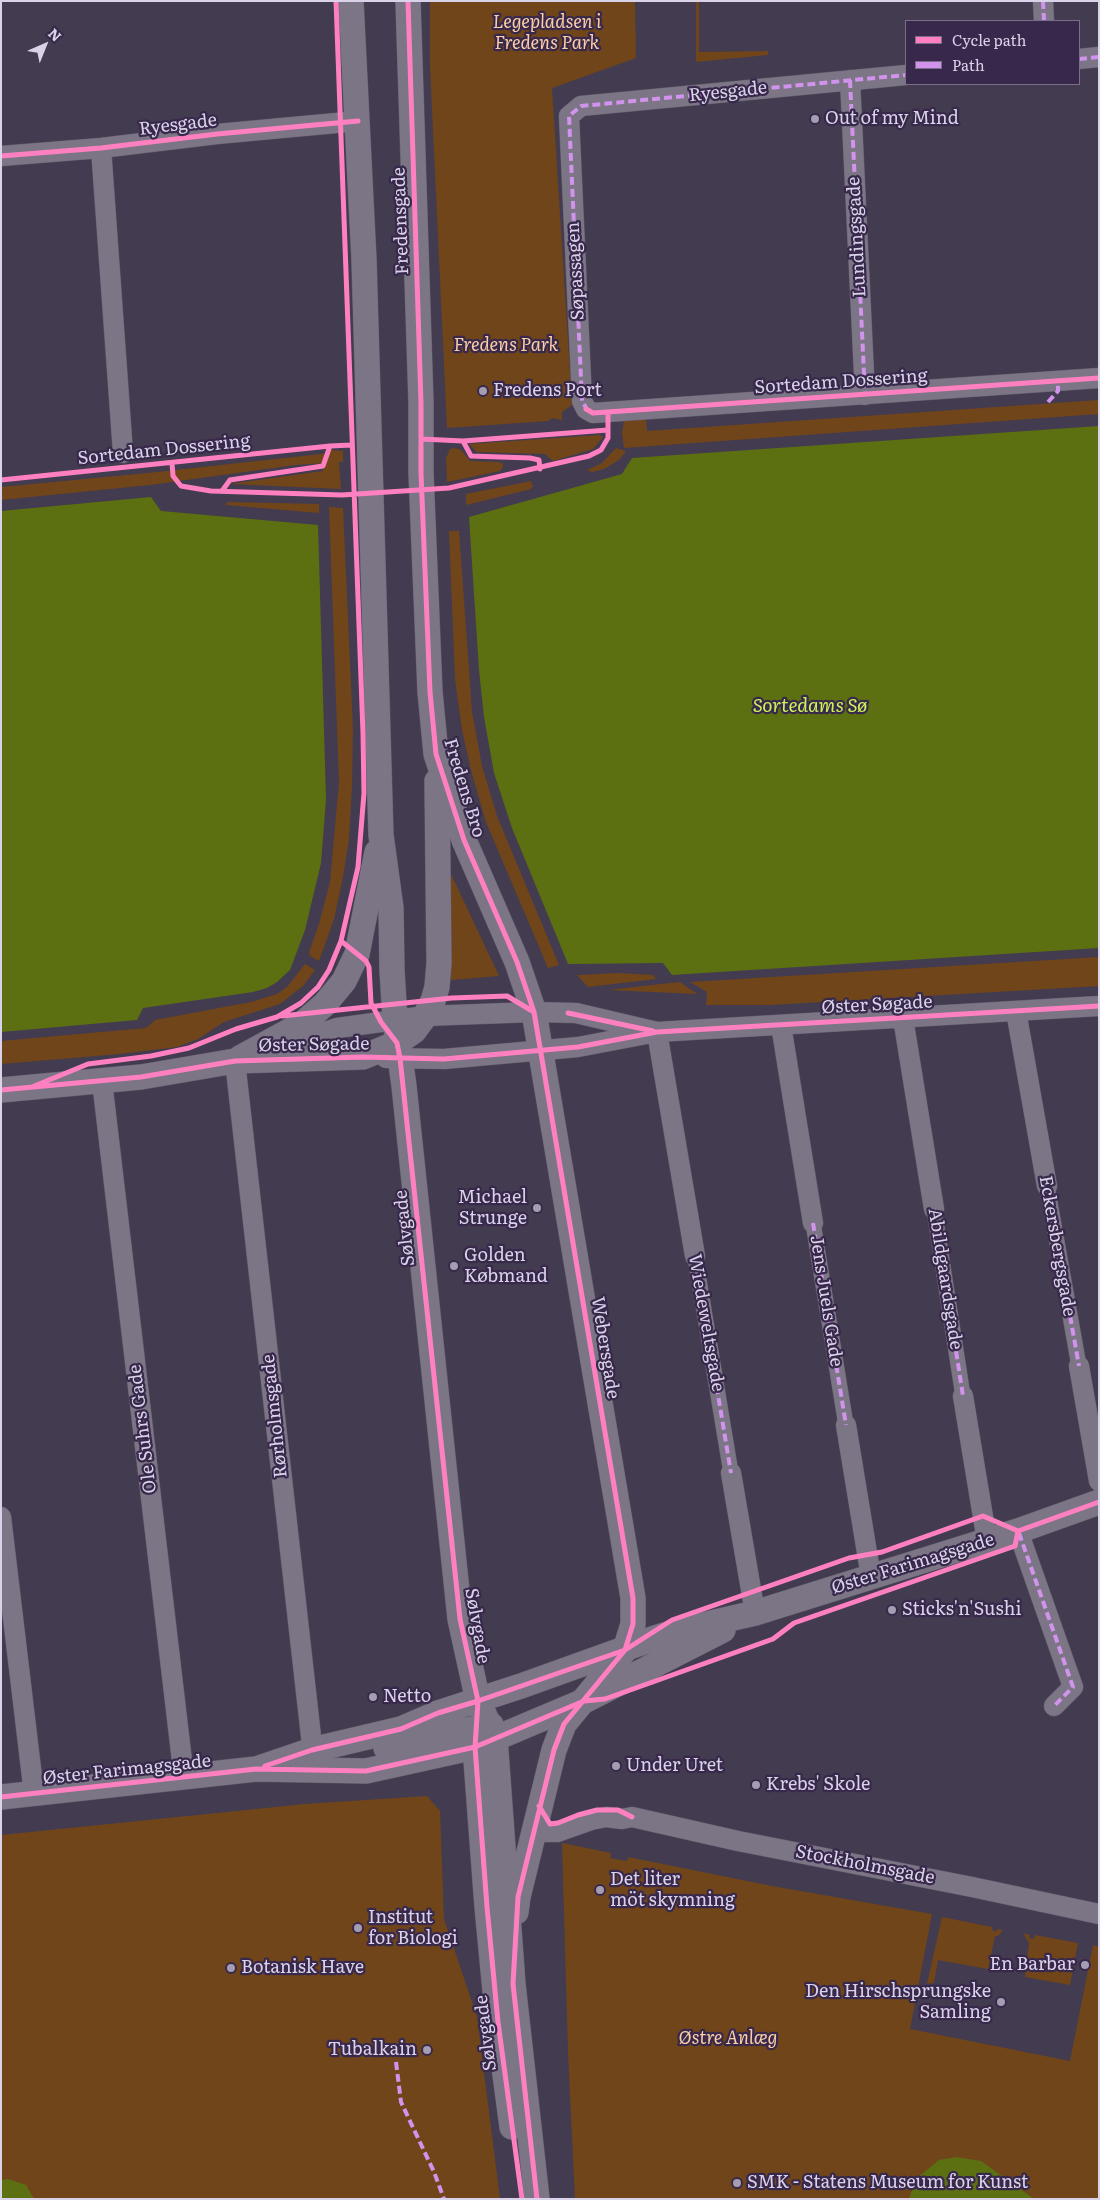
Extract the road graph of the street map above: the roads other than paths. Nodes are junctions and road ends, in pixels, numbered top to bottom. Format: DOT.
graph roads {
  1 [pos="351,1"];
  2 [pos="406,1"];
  3 [pos="1043,1"];
  4 [pos="1044,20"];
  5 [pos="1099,57"];
  6 [pos="1080,59"];
  7 [pos="905,75"];
  8 [pos="850,80"];
  9 [pos="358,121"];
  10 [pos="570,132"];
  11 [pos="101,148"];
  12 [pos="1,156"];
  13 [pos="1099,378"];
  14 [pos="865,395"];
  15 [pos="586,409"];
  16 [pos="422,439"];
  17 [pos="123,453"];
  18 [pos="436,754"];
  19 [pos="381,835"];
  20 [pos="1099,1006"];
  21 [pos="1016,1011"];
  22 [pos="534,1012"];
  23 [pos="425,1016"];
  24 [pos="903,1018"];
  25 [pos="781,1025"];
  26 [pos="657,1032"];
  27 [pos="397,1040"];
  28 [pos="542,1050"];
  29 [pos="363,1058"];
  30 [pos="235,1061"];
  31 [pos="102,1080"];
  32 [pos="1,1090"];
  33 [pos="1047,1186"];
  34 [pos="934,1209"];
  35 [pos="813,1223"];
  36 [pos="695,1256"];
  37 [pos="1079,1366"];
  38 [pos="963,1396"];
  39 [pos="846,1425"];
  40 [pos="731,1473"];
  41 [pos="1099,1481"];
  42 [pos="1099,1502"];
  43 [pos="1,1517"];
  44 [pos="1018,1531"];
  45 [pos="987,1541"];
  46 [pos="871,1577"];
  47 [pos="755,1613"];
  48 [pos="625,1650"];
  49 [pos="591,1693"];
  50 [pos="478,1701"];
  51 [pos="1054,1706"];
  52 [pos="484,1735"];
  53 [pos="314,1760"];
  54 [pos="184,1778"];
  55 [pos="34,1794"];
  56 [pos="1,1797"];
  57 [pos="532,1832"];
  58 [pos="1099,1914"];
  59 [pos="513,1984"];
  60 [pos="522,2199"];
  61 [pos="537,2199"];
  1 -- 9 [label="street"];
  2 -- 16 [label="street, Fredensgade"];
  3 -- 4 [label="street"];
  5 -- 6 [label="street"];
  7 -- 8 [label="street, Ryesgade"];
  8 -- 10 [label="street, Ryesgade"];
  8 -- 14 [label="street, Lundingsgade"];
  9 -- 11 [label="street, Ryesgade"];
  9 -- 19 [label="street"];
  10 -- 15 [label="street, Søpassagen"];
  11 -- 12 [label="street, Ryesgade"];
  11 -- 17 [label="street, Sortedam Dossering"];
  13 -- 14 [label="street, Sortedam Dossering"];
  14 -- 15 [label="street, Sortedam Dossering"];
  16 -- 18 [label="street, Fredens Bro"];
  18 -- 22 [label="street, Fredens Bro"];
  18 -- 23 [label="street, Fredens Bro"];
  19 -- 27 [label="street"];
  19 -- 30 [label="street"];
  20 -- 21 [label="street, Øster Søgade"];
  21 -- 24 [label="street, Øster Søgade"];
  21 -- 33 [label="street, Eckersbergsgade"];
  22 -- 23 [label="street, Øster Søgade"];
  22 -- 26 [label="street, Øster Søgade"];
  22 -- 28 [label="street, Fredens Bro"];
  23 -- 27 [label="street, Fredens Bro"];
  24 -- 25 [label="street, Øster Søgade"];
  24 -- 34 [label="street, Abildgaardsgade"];
  25 -- 26 [label="street, Øster Søgade"];
  25 -- 35 [label="street, Jens Juels Gade"];
  26 -- 28 [label="street, Øster Søgade"];
  26 -- 36 [label="street, Wiedeweltsgade"];
  27 -- 28 [label="street, Øster Søgade"];
  27 -- 29 [label="street, Fredens Bro"];
  27 -- 30 [label="street, Øster Søgade"];
  27 -- 50 [label="street, Sølvgade"];
  28 -- 48 [label="street, Webersgade"];
  29 -- 30 [label="street, Øster Søgade"];
  30 -- 31 [label="street, Øster Søgade"];
  30 -- 53 [label="street, Rørholmsgade"];
  31 -- 32 [label="street, Øster Søgade"];
  31 -- 54 [label="street, Ole Suhrs Gade"];
  33 -- 37 [label="street, Eckersbergsgade"];
  34 -- 38 [label="street, Abildgaardsgade"];
  35 -- 39 [label="street, Jens Juels Gade"];
  36 -- 40 [label="street, Wiedeweltsgade"];
  37 -- 41 [label="street, Eckersbergsgade"];
  38 -- 45 [label="street, Abildgaardsgade"];
  39 -- 46 [label="street, Jens Juels Gade"];
  40 -- 47 [label="street, Wiedeweltsgade"];
  42 -- 44 [label="street, Øster Farimagsgade"];
  43 -- 55 [label="street"];
  44 -- 45 [label="street, Øster Farimagsgade"];
  44 -- 51 [label="street"];
  45 -- 46 [label="street, Øster Farimagsgade"];
  46 -- 47 [label="street, Øster Farimagsgade"];
  47 -- 48 [label="street, Øster Farimagsgade"];
  47 -- 49 [label="street, Øster Farimagsgade"];
  48 -- 49 [label="street, Sølvgade"];
  48 -- 50 [label="street, Øster Farimagsgade"];
  49 -- 52 [label="street, Øster Farimagsgade"];
  49 -- 57 [label="street, Sølvgade"];
  50 -- 52 [label="street, Sølvgade"];
  50 -- 53 [label="street, Øster Farimagsgade"];
  52 -- 53 [label="street, Øster Farimagsgade"];
  52 -- 59 [label="street, Sølvgade"];
  52 -- 60 [label="street, Sølvgade"];
  53 -- 54 [label="street, Øster Farimagsgade"];
  54 -- 55 [label="street, Øster Farimagsgade"];
  55 -- 56 [label="street, Øster Farimagsgade"];
  57 -- 58 [label="street, Stockholmsgade"];
  57 -- 59 [label="street, Sølvgade"];
  59 -- 61 [label="street, Sølvgade"];
}
